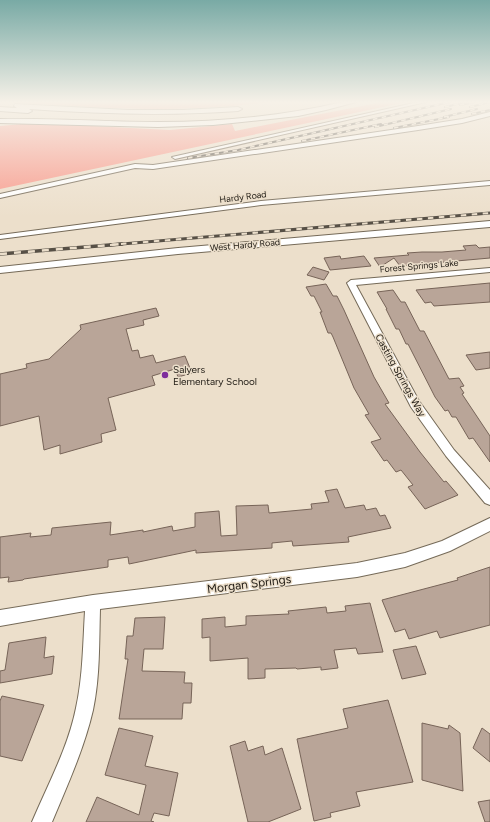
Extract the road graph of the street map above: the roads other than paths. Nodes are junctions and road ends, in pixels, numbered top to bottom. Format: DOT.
graph roads {
  1 [pos="251,140"];
  2 [pos="334,140"];
  3 [pos="135,166"];
  4 [pos="490,183"];
  5 [pos="0,196"];
  6 [pos="490,224"];
  7 [pos="0,237"];
  8 [pos="0,270"];
  9 [pos="490,270"];
  10 [pos="351,283"];
  11 [pos="490,499"];
  12 [pos="490,524"];
  13 [pos="93,602"];
  14 [pos="0,618"];
  15 [pos="42,822"];
  1 -- 3 [label="street"];
  2 -- 3 [label="street"];
  3 -- 5 [label="street"];
  4 -- 7 [label="street, Hardy Road"];
  6 -- 8 [label="main road, West Hardy Road"];
  9 -- 10 [label="street, Forest Springs Lake"];
  10 -- 11 [label="street, Casting Springs Way"];
  12 -- 13 [label="street, Morgan Springs"];
  13 -- 14 [label="street, Morgan Springs"];
  13 -- 15 [label="street"];
}
